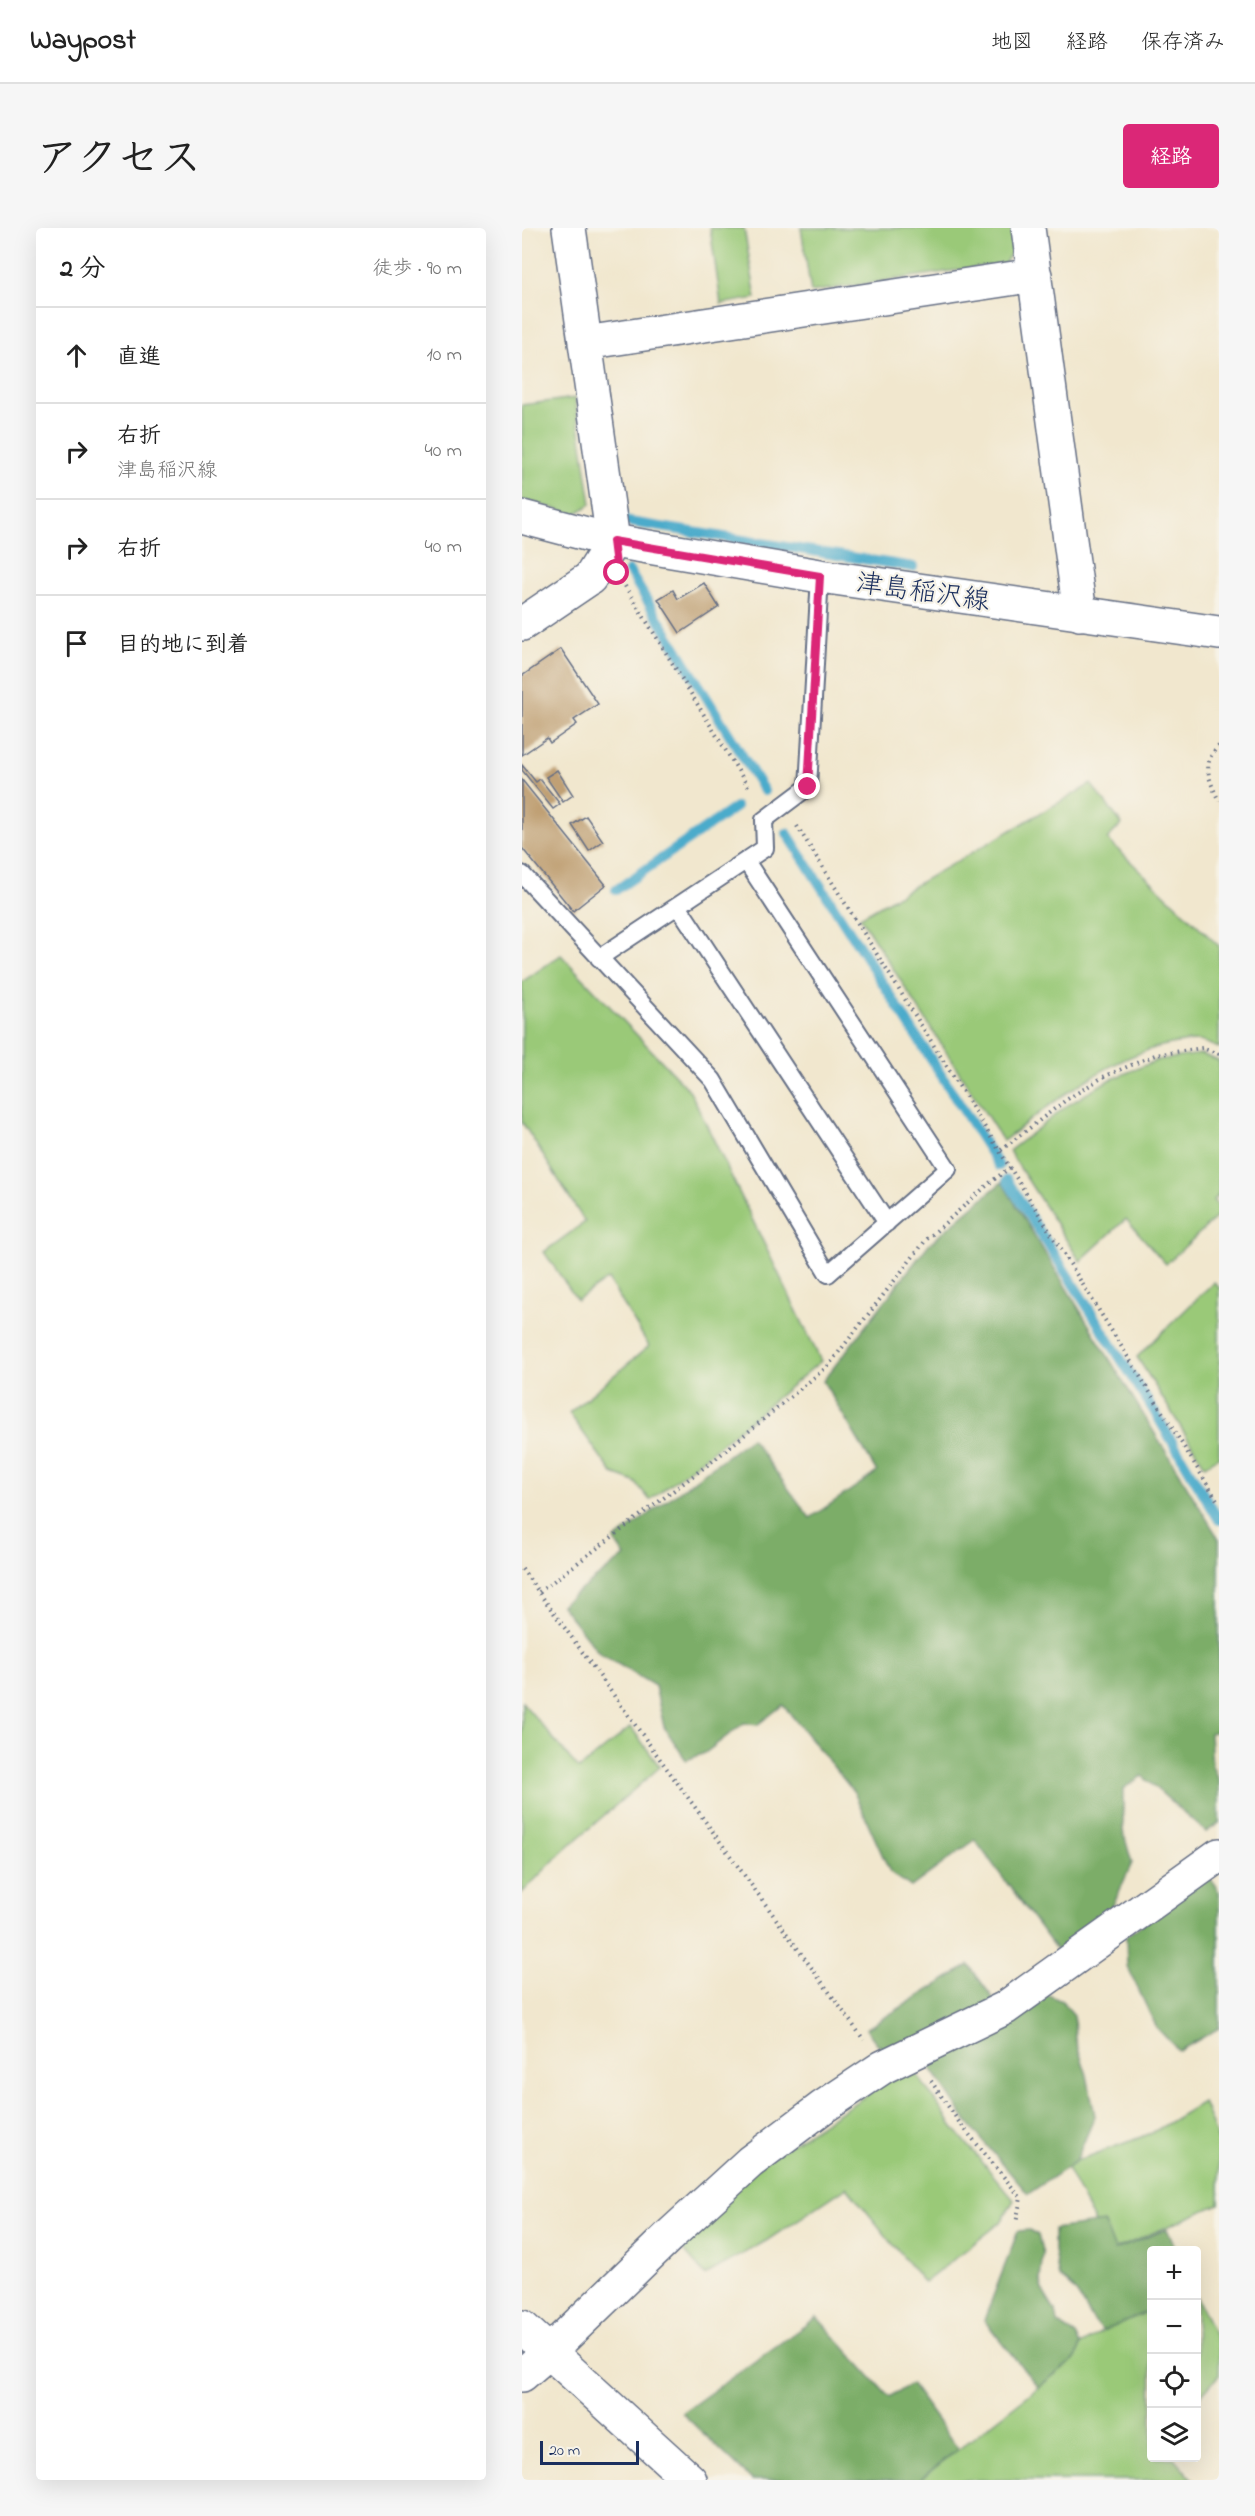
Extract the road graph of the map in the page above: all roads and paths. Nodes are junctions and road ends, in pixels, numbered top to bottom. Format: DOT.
graph roads {
  1 [pos="569,228"];
  2 [pos="1028,228"];
  3 [pos="1035,275"];
  4 [pos="585,343"];
  5 [pos="522,518"];
  6 [pos="613,541"];
  7 [pos="820,576"];
  8 [pos="1080,614"];
  9 [pos="522,624"];
  10 [pos="1219,633"];
  11 [pos="1219,746"];
  12 [pos="750,790"];
  13 [pos="1219,801"];
  14 [pos="796,826"];
  15 [pos="746,861"];
  16 [pos="522,874"];
  17 [pos="678,906"];
  18 [pos="599,958"];
  19 [pos="1219,1054"];
  20 [pos="1001,1150"];
  21 [pos="1011,1167"];
  22 [pos="887,1222"];
  23 [pos="1219,1503"];
  24 [pos="522,1569"];
  25 [pos="539,1592"];
  26 [pos="1219,1855"];
  27 [pos="898,2060"];
  28 [pos="1016,2223"];
  29 [pos="522,2327"];
  30 [pos="550,2351"];
  31 [pos="522,2375"];
  32 [pos="690,2480"];
  1 -- 4 [label="street"];
  2 -- 3 [label="street"];
  3 -- 4 [label="street"];
  3 -- 8 [label="street"];
  4 -- 6 [label="street"];
  5 -- 6 [label="street, 津島稲沢線"];
  6 -- 7 [label="street, 津島稲沢線"];
  6 -- 9 [label="street"];
  6 -- 12 [label="path"];
  7 -- 8 [label="street, 津島稲沢線"];
  7 -- 15 [label="lane"];
  8 -- 10 [label="street, 津島稲沢線"];
  11 -- 13 [label="path"];
  14 -- 20 [label="path"];
  15 -- 17 [label="lane"];
  15 -- 22 [label="lane"];
  16 -- 18 [label="lane"];
  17 -- 18 [label="lane"];
  17 -- 22 [label="lane"];
  18 -- 22 [label="lane"];
  19 -- 20 [label="path"];
  20 -- 21 [label="path"];
  21 -- 23 [label="path"];
  21 -- 25 [label="path"];
  24 -- 25 [label="path"];
  25 -- 27 [label="path"];
  26 -- 27 [label="street"];
  27 -- 28 [label="path"];
  27 -- 30 [label="street"];
  29 -- 30 [label="street"];
  30 -- 31 [label="street"];
  30 -- 32 [label="street"];
}
